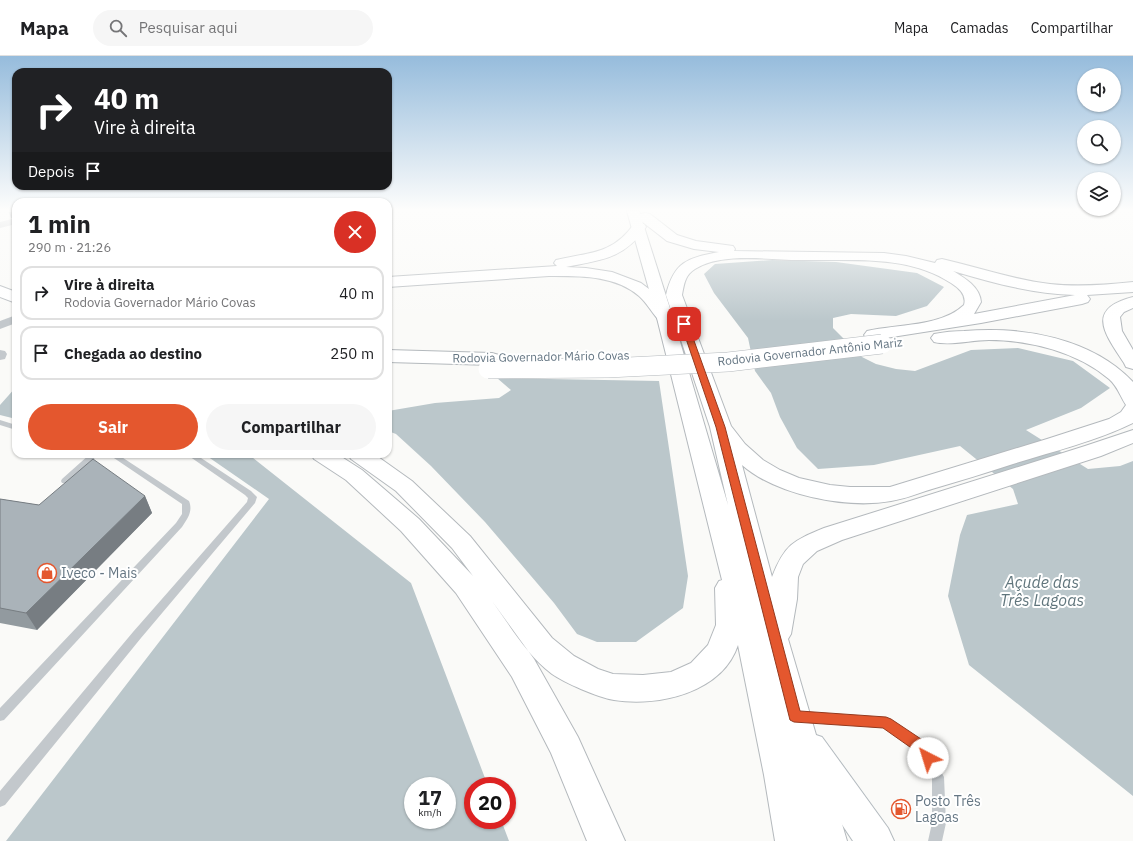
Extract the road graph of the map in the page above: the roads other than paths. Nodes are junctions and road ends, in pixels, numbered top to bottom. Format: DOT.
graph roads {
  1 [pos="617,248"];
  2 [pos="647,248"];
  3 [pos="654,248"];
  4 [pos="720,248"];
  5 [pos="392,276"];
  6 [pos="0,281"];
  7 [pos="392,282"];
  8 [pos="12,286"];
  9 [pos="1133,288"];
  10 [pos="0,291"];
  11 [pos="674,295"];
  12 [pos="12,296"];
  13 [pos="1133,296"];
  14 [pos="1133,302"];
  15 [pos="664,318"];
  16 [pos="12,320"];
  17 [pos="0,325"];
  18 [pos="940,325"];
  19 [pos="877,340"];
  20 [pos="911,340"];
  21 [pos="392,361"];
  22 [pos="392,361"];
  23 [pos="1133,363"];
  24 [pos="490,364"];
  25 [pos="1133,400"];
  26 [pos="1133,409"];
  27 [pos="0,422"];
  28 [pos="12,426"];
  29 [pos="721,427"];
  30 [pos="1133,436"];
  31 [pos="1064,450"];
  32 [pos="91,458"];
  33 [pos="118,458"];
  34 [pos="196,458"];
  35 [pos="328,458"];
  36 [pos="365,458"];
  37 [pos="988,474"];
  38 [pos="65,481"];
  39 [pos="729,556"];
  40 [pos="774,641"];
  41 [pos="0,716"];
  42 [pos="796,724"];
  43 [pos="0,801"];
  44 [pos="606,841"];
  45 [pos="794,841"];
  46 [pos="828,841"];
  47 [pos="875,841"];
  48 [pos="934,841"];
  1 -- 5 [label="main road"];
  2 -- 15 [label="main road"];
  3 -- 11 [label="main road"];
  4 -- 9 [label="main road"];
  6 -- 8 [label="main road"];
  7 -- 15 [label="main road"];
  9 -- 18 [label="main road"];
  10 -- 12 [label="main road"];
  11 -- 18 [label="main road"];
  11 -- 29 [label="main road"];
  13 -- 20 [label="main road, Rodovia Governador Antônio Mariz"];
  14 -- 23 [label="main road"];
  15 -- 39 [label="main road"];
  16 -- 17 [label="street"];
  18 -- 19 [label="main road"];
  19 -- 20 [label="main road, Rodovia Governador Antônio Mariz"];
  19 -- 24 [label="main road, Rodovia Governador Antônio Mariz, bridge"];
  20 -- 25 [label="main road"];
  21 -- 24 [label="main road, Rodovia Governador Mário Covas"];
  22 -- 24 [label="main road, Rodovia Governador Antônio Mariz"];
  26 -- 31 [label="main road"];
  27 -- 28 [label="lane"];
  29 -- 37 [label="main road"];
  29 -- 40 [label="main road"];
  30 -- 31 [label="main road"];
  31 -- 37 [label="main road"];
  32 -- 38 [label="lane"];
  33 -- 41 [label="lane"];
  34 -- 43 [label="lane"];
  35 -- 44 [label="main road"];
  36 -- 39 [label="main road"];
  37 -- 40 [label="main road"];
  39 -- 45 [label="main road"];
  40 -- 42 [label="main road"];
  42 -- 46 [label="main road"];
  42 -- 47 [label="main road"];
  42 -- 48 [label="lane"];
}
